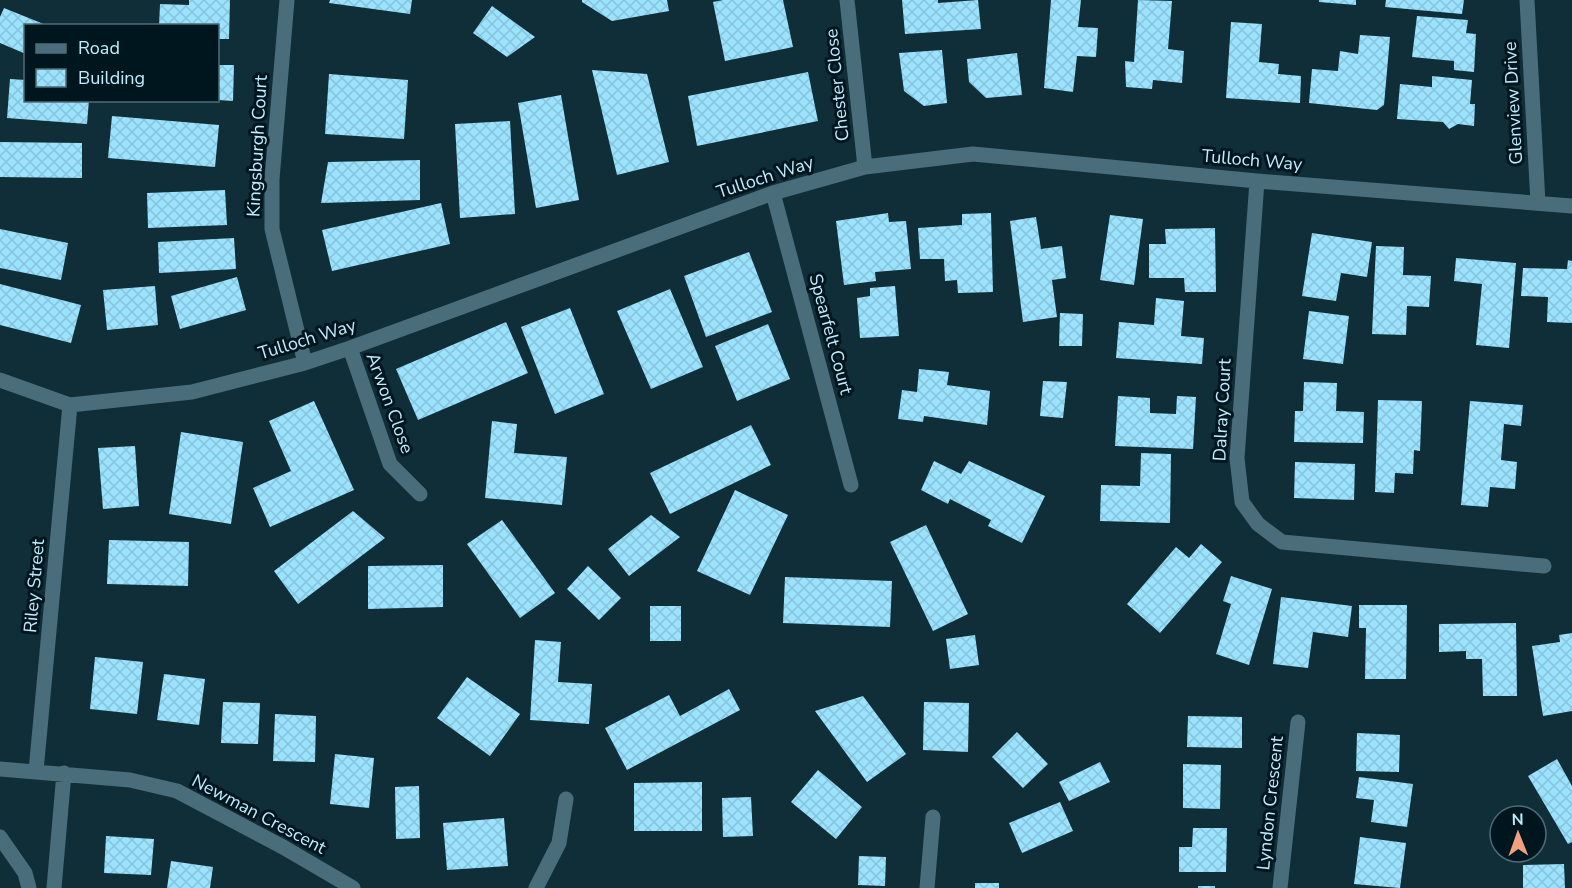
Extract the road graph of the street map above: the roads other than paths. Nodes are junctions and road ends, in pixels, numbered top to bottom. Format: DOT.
graph roads {
  1 [pos="287,0"];
  2 [pos="847,0"];
  3 [pos="1527,0"];
  4 [pos="865,167"];
  5 [pos="1257,181"];
  6 [pos="773,193"];
  7 [pos="1538,203"];
  8 [pos="1572,206"];
  9 [pos="350,348"];
  10 [pos="305,363"];
  11 [pos="0,380"];
  12 [pos="70,405"];
  13 [pos="851,485"];
  14 [pos="420,494"];
  15 [pos="1544,566"];
  16 [pos="1298,722"];
  17 [pos="0,769"];
  18 [pos="36,771"];
  19 [pos="64,773"];
  20 [pos="566,799"];
  21 [pos="933,817"];
  22 [pos="0,837"];
  23 [pos="29,888"];
  24 [pos="54,888"];
  25 [pos="353,888"];
  26 [pos="536,888"];
  27 [pos="927,888"];
  28 [pos="1280,888"];
  1 -- 10 [label="street, Kingsburgh Court"];
  2 -- 4 [label="street, Chester Close"];
  3 -- 7 [label="street, Glenview Drive"];
  4 -- 5 [label="street, Tulloch Way"];
  4 -- 6 [label="street, Tulloch Way"];
  5 -- 7 [label="street, Tulloch Way"];
  5 -- 15 [label="street, Dalray Court"];
  6 -- 9 [label="street, Tulloch Way"];
  6 -- 13 [label="street, Spearfelt Court"];
  7 -- 8 [label="street, Tulloch Way"];
  9 -- 10 [label="street, Tulloch Way"];
  9 -- 14 [label="street, Arwon Close"];
  10 -- 12 [label="street, Tulloch Way"];
  11 -- 12 [label="street, Tulloch Way"];
  12 -- 18 [label="street, Riley Street"];
  16 -- 28 [label="street, Lyndon Crescent"];
  17 -- 18 [label="street, Newman Crescent"];
  18 -- 19 [label="street, Newman Crescent"];
  19 -- 24 [label="street"];
  19 -- 25 [label="street, Newman Crescent"];
  20 -- 26 [label="street"];
  21 -- 27 [label="street"];
  22 -- 23 [label="street"];
}
